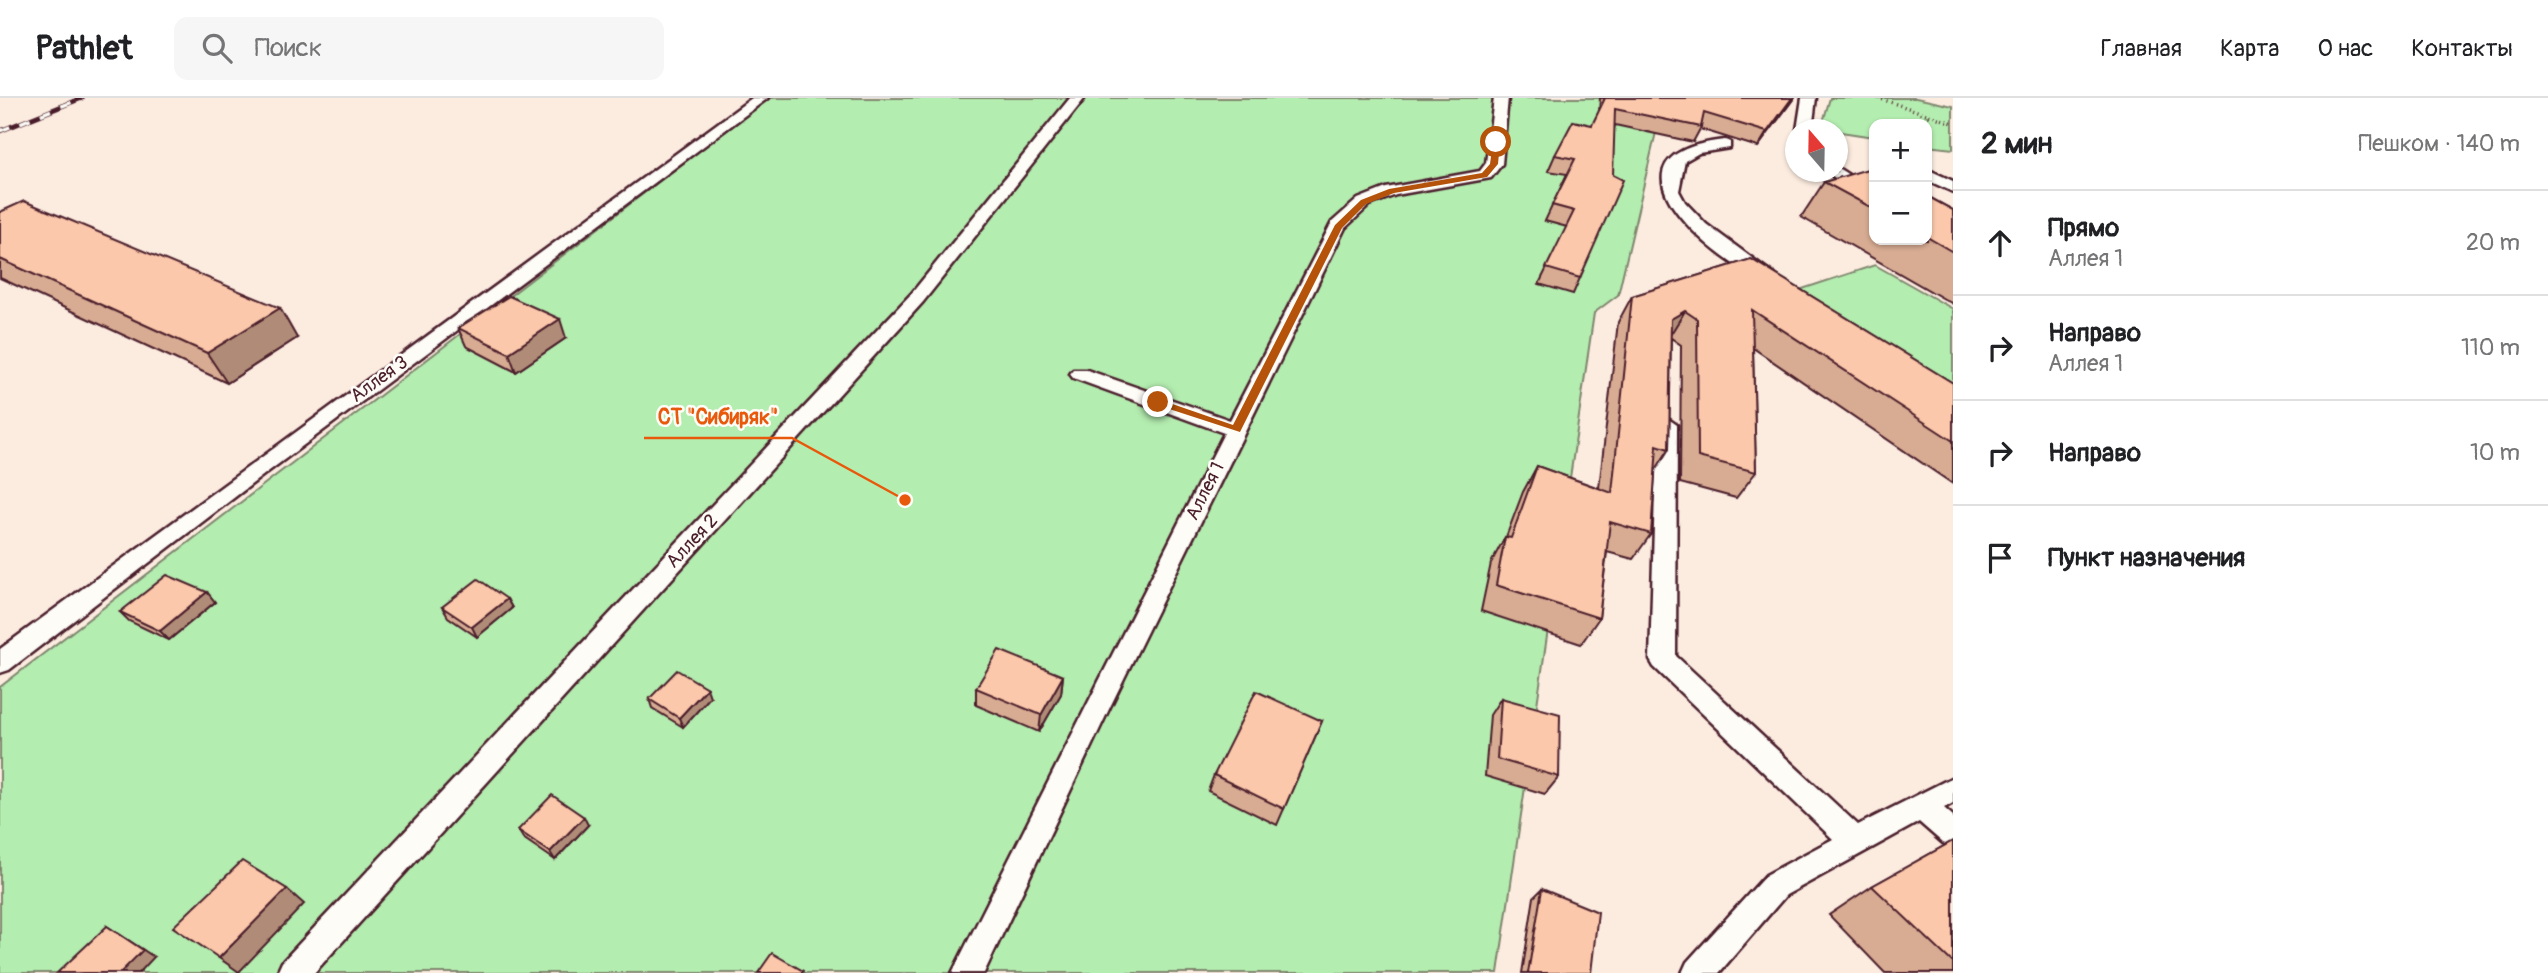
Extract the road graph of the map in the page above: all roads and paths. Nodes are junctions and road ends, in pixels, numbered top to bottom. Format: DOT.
graph roads {
  1 [pos="761,98"];
  2 [pos="1078,98"];
  3 [pos="1501,98"];
  4 [pos="1809,98"];
  5 [pos="1878,98"];
  6 [pos="1929,115"];
  7 [pos="1806,119"];
  8 [pos="1926,119"];
  9 [pos="1953,123"];
  10 [pos="1725,145"];
  11 [pos="1932,176"];
  12 [pos="1848,182"];
  13 [pos="1869,185"];
  14 [pos="1953,187"];
  15 [pos="1857,189"];
  16 [pos="1869,195"];
  17 [pos="1786,289"];
  18 [pos="1080,374"];
  19 [pos="1667,400"];
  20 [pos="1236,430"];
  21 [pos="0,663"];
  22 [pos="1953,789"];
  23 [pos="1922,806"];
  24 [pos="1953,834"];
  25 [pos="1856,842"];
  26 [pos="293,973"];
  27 [pos="968,973"];
  28 [pos="1698,973"];
  1 -- 21 [label="lane, Аллея 3"];
  2 -- 26 [label="lane, Аллея 2"];
  3 -- 20 [label="lane, Аллея 1"];
  4 -- 7 [label="lane"];
  5 -- 6 [label="path"];
  6 -- 8 [label="path"];
  6 -- 9 [label="path"];
  10 -- 17 [label="lane"];
  11 -- 14 [label="lane"];
  12 -- 15 [label="lane"];
  13 -- 15 [label="lane"];
  15 -- 16 [label="lane"];
  18 -- 20 [label="lane"];
  19 -- 25 [label="lane"];
  20 -- 27 [label="lane, Аллея 1"];
  22 -- 23 [label="lane"];
  23 -- 24 [label="lane"];
  23 -- 25 [label="lane"];
  25 -- 28 [label="lane"];
}
